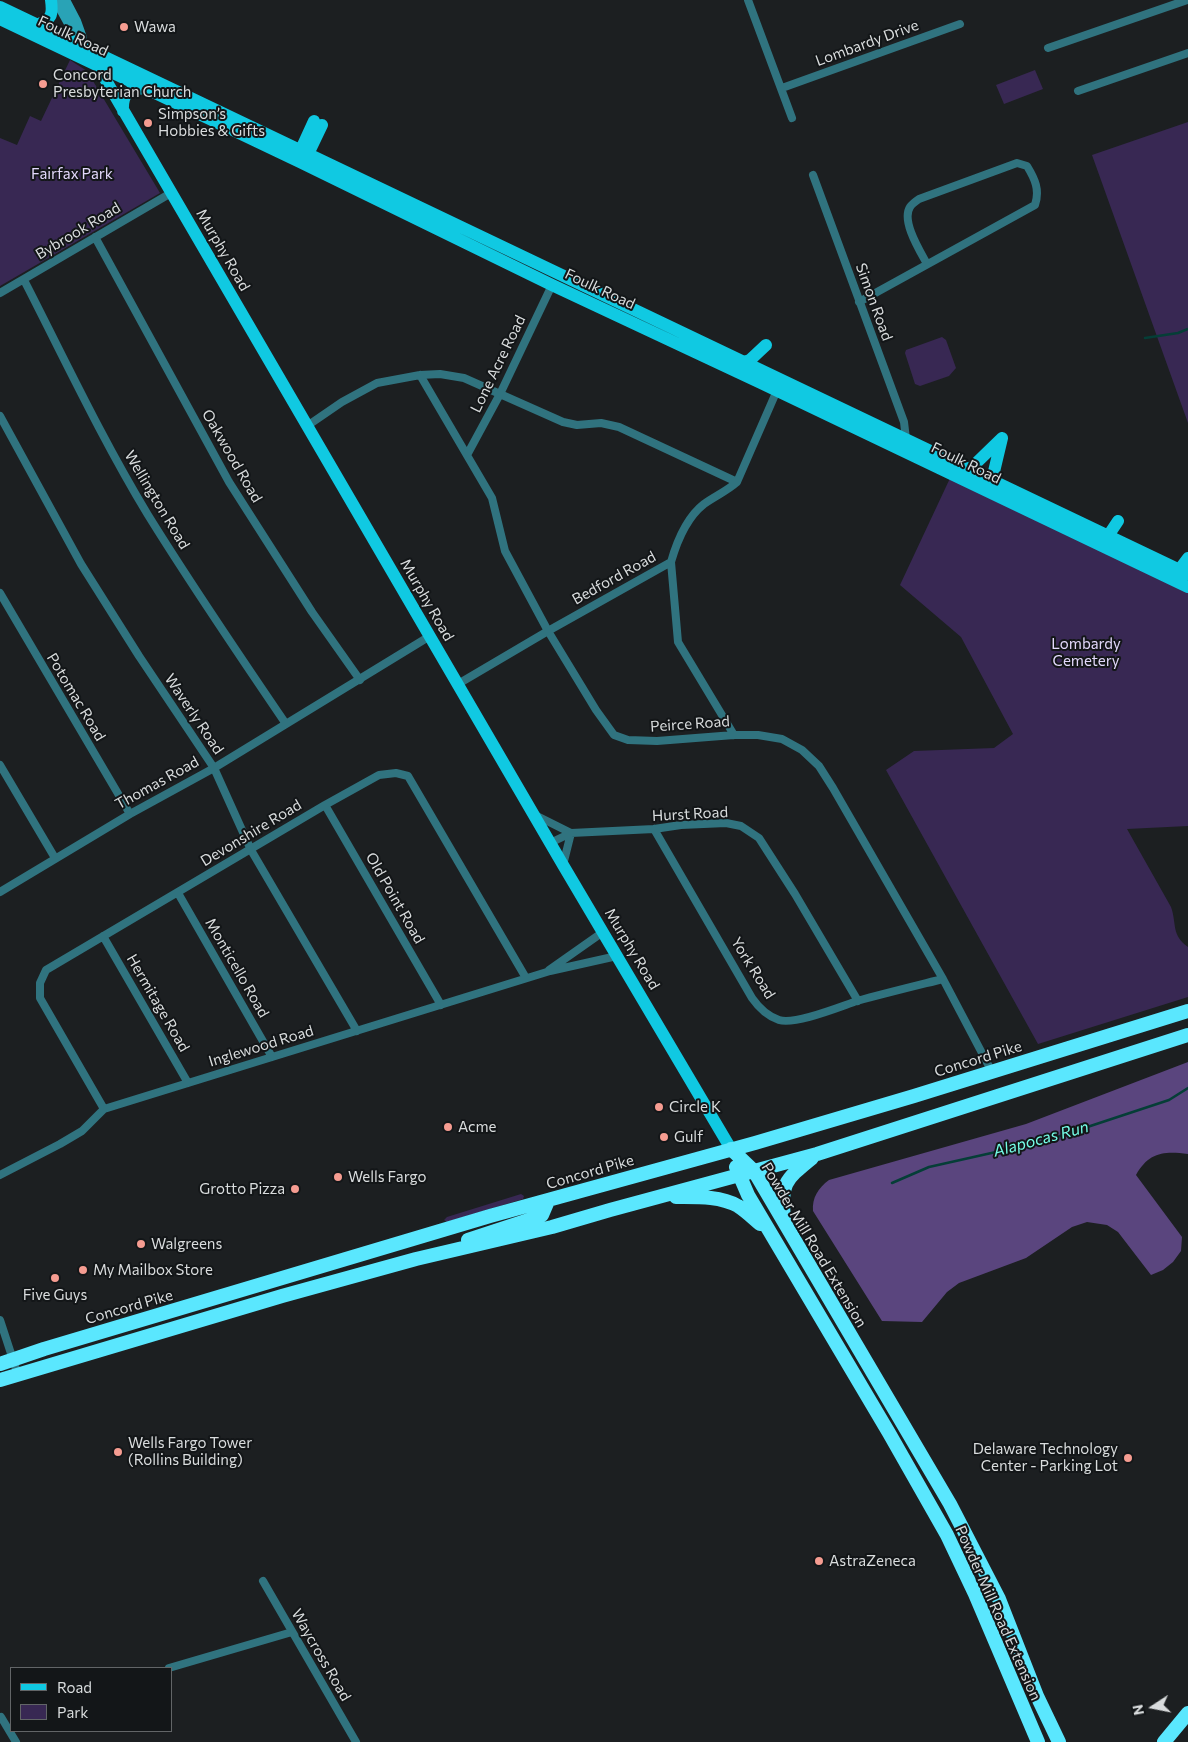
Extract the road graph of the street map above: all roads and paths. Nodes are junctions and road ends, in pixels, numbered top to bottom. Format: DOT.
graph roads {
  1 [pos="51,0"];
  2 [pos="56,0"];
  3 [pos="65,0"];
  4 [pos="748,0"];
  5 [pos="1187,0"];
  6 [pos="0,7"];
  7 [pos="3,23"];
  8 [pos="960,24"];
  9 [pos="37,25"];
  10 [pos="86,48"];
  11 [pos="1048,48"];
  12 [pos="1188,53"];
  13 [pos="98,65"];
  14 [pos="146,88"];
  15 [pos="782,88"];
  16 [pos="1078,91"];
  17 [pos="124,110"];
  18 [pos="792,118"];
  19 [pos="318,123"];
  20 [pos="303,155"];
  21 [pos="813,175"];
  22 [pos="171,193"];
  23 [pos="95,237"];
  24 [pos="927,264"];
  25 [pos="24,280"];
  26 [pos="552,285"];
  27 [pos="0,293"];
  28 [pos="859,302"];
  29 [pos="766,345"];
  30 [pos="744,362"];
  31 [pos="420,375"];
  32 [pos="778,384"];
  33 [pos="500,394"];
  34 [pos="0,416"];
  35 [pos="307,426"];
  36 [pos="906,439"];
  37 [pos="467,454"];
  38 [pos="969,470"];
  39 [pos="992,480"];
  40 [pos="737,482"];
  41 [pos="1046,513"];
  42 [pos="1118,522"];
  43 [pos="1108,536"];
  44 [pos="1188,558"];
  45 [pos="671,562"];
  46 [pos="1184,572"];
  47 [pos="1188,587"];
  48 [pos="0,594"];
  49 [pos="548,631"];
  50 [pos="430,636"];
  51 [pos="360,680"];
  52 [pos="458,684"];
  53 [pos="286,724"];
  54 [pos="734,735"];
  55 [pos="0,765"];
  56 [pos="214,768"];
  57 [pos="325,805"];
  58 [pos="130,814"];
  59 [pos="533,814"];
  60 [pos="654,829"];
  61 [pos="571,833"];
  62 [pos="550,843"];
  63 [pos="250,850"];
  64 [pos="55,858"];
  65 [pos="563,864"];
  66 [pos="0,892"];
  67 [pos="178,893"];
  68 [pos="603,932"];
  69 [pos="103,936"];
  70 [pos="617,956"];
  71 [pos="545,973"];
  72 [pos="526,978"];
  73 [pos="944,979"];
  74 [pos="858,1001"];
  75 [pos="441,1005"];
  76 [pos="1188,1011"];
  77 [pos="357,1031"];
  78 [pos="1188,1036"];
  79 [pos="272,1057"];
  80 [pos="992,1072"];
  81 [pos="188,1083"];
  82 [pos="104,1109"];
  83 [pos="731,1150"];
  84 [pos="817,1154"];
  85 [pos="754,1172"];
  86 [pos="0,1175"];
  87 [pos="739,1175"];
  88 [pos="661,1196"];
  89 [pos="548,1201"];
  90 [pos="785,1223"];
  91 [pos="768,1231"];
  92 [pos="416,1259"];
  93 [pos="0,1320"];
  94 [pos="6,1362"];
  95 [pos="18,1374"];
  96 [pos="0,1380"];
  97 [pos="263,1581"];
  98 [pos="292,1632"];
  99 [pos="172,1667"];
  100 [pos="1188,1713"];
  101 [pos="1,1717"];
  102 [pos="16,1742"];
  103 [pos="356,1742"];
  104 [pos="1038,1742"];
  105 [pos="1059,1742"];
  106 [pos="1164,1742"];
  1 -- 9 [label="main road"];
  2 -- 10 [label="street"];
  3 -- 10 [label="street"];
  4 -- 15 [label="street"];
  5 -- 11 [label="street"];
  6 -- 9 [label="main road, Foulk Road"];
  7 -- 13 [label="main road, Foulk Road"];
  8 -- 15 [label="street, Lombardy Drive"];
  9 -- 10 [label="main road, Foulk Road"];
  10 -- 13 [label="main road, Murphy Road"];
  10 -- 20 [label="main road, Foulk Road"];
  12 -- 16 [label="street"];
  13 -- 14 [label="main road, Foulk Road"];
  13 -- 17 [label="main road, Murphy Road"];
  14 -- 17 [label="main road"];
  14 -- 20 [label="main road, Foulk Road"];
  15 -- 18 [label="street"];
  17 -- 22 [label="main road, Murphy Road"];
  19 -- 20 [label="main road"];
  20 -- 26 [label="main road, Foulk Road"];
  20 -- 30 [label="main road, Foulk Road"];
  21 -- 28 [label="street, Simon Road"];
  22 -- 23 [label="street, Bybrook Road"];
  22 -- 35 [label="main road, Murphy Road"];
  23 -- 25 [label="street, Bybrook Road"];
  23 -- 51 [label="street, Oakwood Road"];
  24 -- 24 [label="street"];
  24 -- 28 [label="street"];
  25 -- 27 [label="street, Bybrook Road"];
  25 -- 53 [label="street, Wellington Road"];
  26 -- 32 [label="main road, Foulk Road"];
  26 -- 33 [label="street, Lone Acre Road"];
  28 -- 36 [label="street, Simon Road"];
  29 -- 30 [label="main road"];
  30 -- 32 [label="main road, Foulk Road"];
  31 -- 33 [label="street"];
  31 -- 35 [label="street"];
  31 -- 37 [label="street, Peirce Road"];
  32 -- 36 [label="main road, Foulk Road"];
  32 -- 40 [label="street, Bedford Road"];
  32 -- 41 [label="main road, Foulk Road"];
  33 -- 37 [label="street, Lone Acre Road"];
  33 -- 40 [label="street"];
  34 -- 56 [label="street, Waverly Road"];
  35 -- 50 [label="main road, Murphy Road"];
  36 -- 38 [label="main road, Foulk Road"];
  37 -- 49 [label="street, Peirce Road"];
  38 -- 39 [label="main road, Foulk Road"];
  38 -- 39 [label="main road"];
  39 -- 41 [label="main road, Foulk Road"];
  40 -- 45 [label="street, Bedford Road"];
  41 -- 43 [label="main road, Foulk Road"];
  41 -- 47 [label="main road, Foulk Road"];
  42 -- 43 [label="main road"];
  43 -- 46 [label="main road, Foulk Road"];
  44 -- 46 [label="main road"];
  45 -- 49 [label="street, Bedford Road"];
  45 -- 54 [label="street"];
  48 -- 58 [label="street, Potomac Road"];
  49 -- 52 [label="street, Bedford Road"];
  49 -- 54 [label="street, Peirce Road"];
  50 -- 51 [label="street, Thomas Road"];
  50 -- 52 [label="main road, Murphy Road"];
  51 -- 53 [label="street, Thomas Road"];
  52 -- 59 [label="main road, Murphy Road"];
  53 -- 56 [label="street, Thomas Road"];
  54 -- 73 [label="street, Peirce Road"];
  55 -- 64 [label="street"];
  56 -- 58 [label="street, Thomas Road"];
  56 -- 63 [label="street, Waverly Road"];
  57 -- 63 [label="street, Devonshire Road"];
  57 -- 72 [label="street, Devonshire Road"];
  57 -- 75 [label="street, Old Point Road"];
  58 -- 64 [label="street, Thomas Road"];
  59 -- 61 [label="street"];
  59 -- 62 [label="main road, Murphy Road"];
  60 -- 61 [label="street, Hurst Road"];
  60 -- 74 [label="street, Hurst Road"];
  60 -- 74 [label="street, York Road"];
  61 -- 62 [label="street, Hurst Road"];
  61 -- 65 [label="street"];
  62 -- 65 [label="main road, Murphy Road"];
  63 -- 67 [label="street, Devonshire Road"];
  63 -- 77 [label="street, Waverly Road"];
  64 -- 66 [label="street, Thomas Road"];
  65 -- 68 [label="main road, Murphy Road"];
  67 -- 69 [label="street, Devonshire Road"];
  67 -- 79 [label="street, Monticello Road"];
  68 -- 70 [label="main road, Murphy Road"];
  68 -- 71 [label="street, Inglewood Road"];
  69 -- 81 [label="street, Hermitage Road"];
  69 -- 82 [label="street, Devonshire Road"];
  70 -- 71 [label="street, Inglewood Road"];
  70 -- 83 [label="main road, Murphy Road"];
  71 -- 72 [label="street, Inglewood Road"];
  72 -- 75 [label="street, Inglewood Road"];
  73 -- 74 [label="street, York Road"];
  73 -- 80 [label="street, Peirce Road"];
  75 -- 77 [label="street, Inglewood Road"];
  76 -- 80 [label="highway, Concord Pike"];
  77 -- 79 [label="street, Inglewood Road"];
  78 -- 84 [label="highway"];
  79 -- 81 [label="street, Inglewood Road"];
  80 -- 83 [label="highway, Concord Pike"];
  81 -- 82 [label="street, Inglewood Road"];
  82 -- 86 [label="street, Inglewood Road"];
  83 -- 85 [label="highway, Powder Mill Road Extension"];
  83 -- 87 [label="highway, Powder Mill Road Extension"];
  83 -- 89 [label="highway, Concord Pike"];
  84 -- 85 [label="highway"];
  84 -- 90 [label="highway"];
  85 -- 87 [label="highway"];
  85 -- 90 [label="highway, Powder Mill Road Extension"];
  87 -- 88 [label="highway"];
  87 -- 91 [label="highway, Powder Mill Road Extension"];
  88 -- 91 [label="highway"];
  88 -- 92 [label="highway"];
  89 -- 92 [label="highway"];
  89 -- 94 [label="highway, Concord Pike"];
  90 -- 105 [label="highway, Powder Mill Road Extension"];
  91 -- 104 [label="highway, Powder Mill Road Extension"];
  92 -- 95 [label="highway"];
  93 -- 94 [label="street"];
  94 -- 95 [label="street"];
  95 -- 96 [label="highway"];
  97 -- 98 [label="street, Waycross Road"];
  98 -- 99 [label="street"];
  98 -- 103 [label="street, Waycross Road"];
  100 -- 106 [label="highway"];
  101 -- 102 [label="street"];
}
